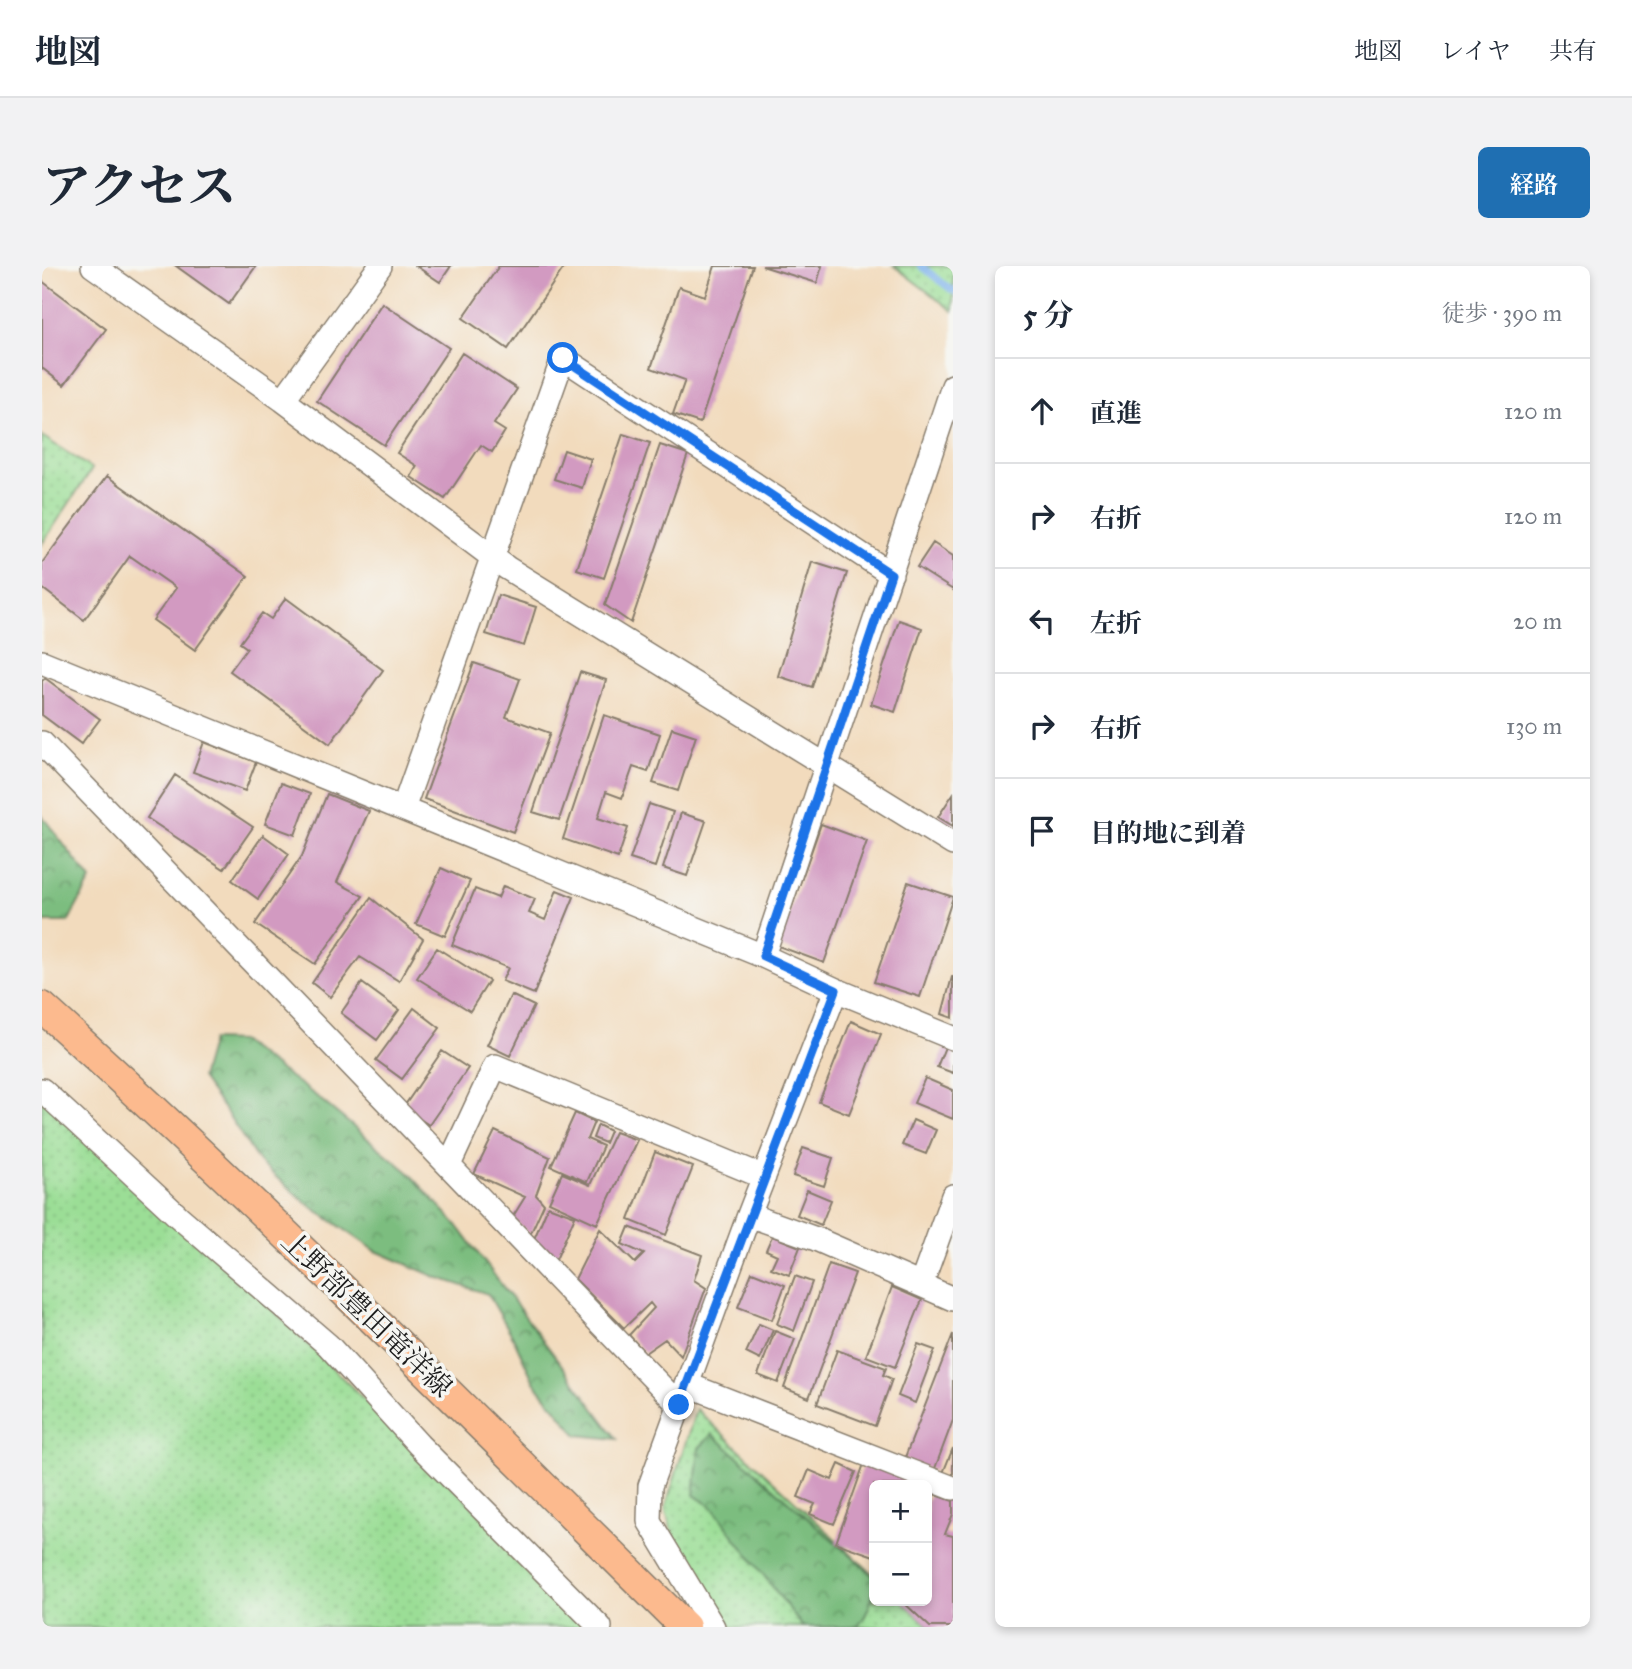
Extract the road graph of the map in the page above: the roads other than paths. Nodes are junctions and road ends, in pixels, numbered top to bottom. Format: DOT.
graph roads {
  1 [pos="93,266"];
  2 [pos="380,266"];
  3 [pos="953,386"];
  4 [pos="282,400"];
  5 [pos="493,557"];
  6 [pos="891,574"];
  7 [pos="42,662"];
  8 [pos="42,743"];
  9 [pos="828,765"];
  10 [pos="403,809"];
  11 [pos="953,844"];
  12 [pos="763,956"];
  13 [pos="836,990"];
  14 [pos="42,1007"];
  15 [pos="953,1038"];
  16 [pos="42,1090"];
  17 [pos="449,1166"];
  18 [pos="764,1177"];
  19 [pos="953,1196"];
  20 [pos="749,1216"];
  21 [pos="921,1285"];
  22 [pos="953,1299"];
  23 [pos="683,1394"];
  24 [pos="953,1488"];
  25 [pos="600,1627"];
  26 [pos="685,1627"];
  27 [pos="713,1627"];
  1 -- 4 [label="street"];
  2 -- 4 [label="street"];
  3 -- 6 [label="street"];
  4 -- 5 [label="street"];
  5 -- 6 [label="street"];
  5 -- 9 [label="street"];
  5 -- 10 [label="street"];
  6 -- 9 [label="street"];
  7 -- 10 [label="street"];
  8 -- 17 [label="street"];
  9 -- 11 [label="street"];
  9 -- 12 [label="street"];
  10 -- 12 [label="street"];
  12 -- 13 [label="street"];
  13 -- 15 [label="street"];
  13 -- 18 [label="street"];
  14 -- 26 [label="main road, 上野部豊田竜洋線"];
  16 -- 25 [label="street"];
  17 -- 18 [label="street"];
  17 -- 23 [label="street"];
  18 -- 20 [label="street"];
  19 -- 21 [label="street"];
  20 -- 21 [label="street"];
  20 -- 23 [label="street"];
  21 -- 22 [label="street"];
  23 -- 24 [label="street"];
  23 -- 27 [label="street"];
}
